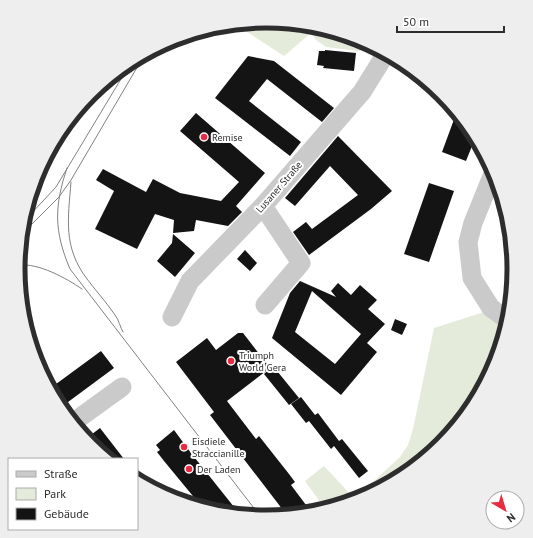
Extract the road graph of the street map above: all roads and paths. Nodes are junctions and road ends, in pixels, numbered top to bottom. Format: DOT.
graph roads {
  1 [pos="383,58"];
  2 [pos="491,179"];
  3 [pos="263,206"];
  4 [pos="265,305"];
  5 [pos="172,317"];
  6 [pos="503,317"];
  7 [pos="122,387"];
  8 [pos="78,419"];
  1 -- 3 [label="street, Lusaner Straße"];
  2 -- 6 [label="street"];
  3 -- 4 [label="street"];
  3 -- 5 [label="street, Lusaner Straße"];
  7 -- 8 [label="street"];
}
